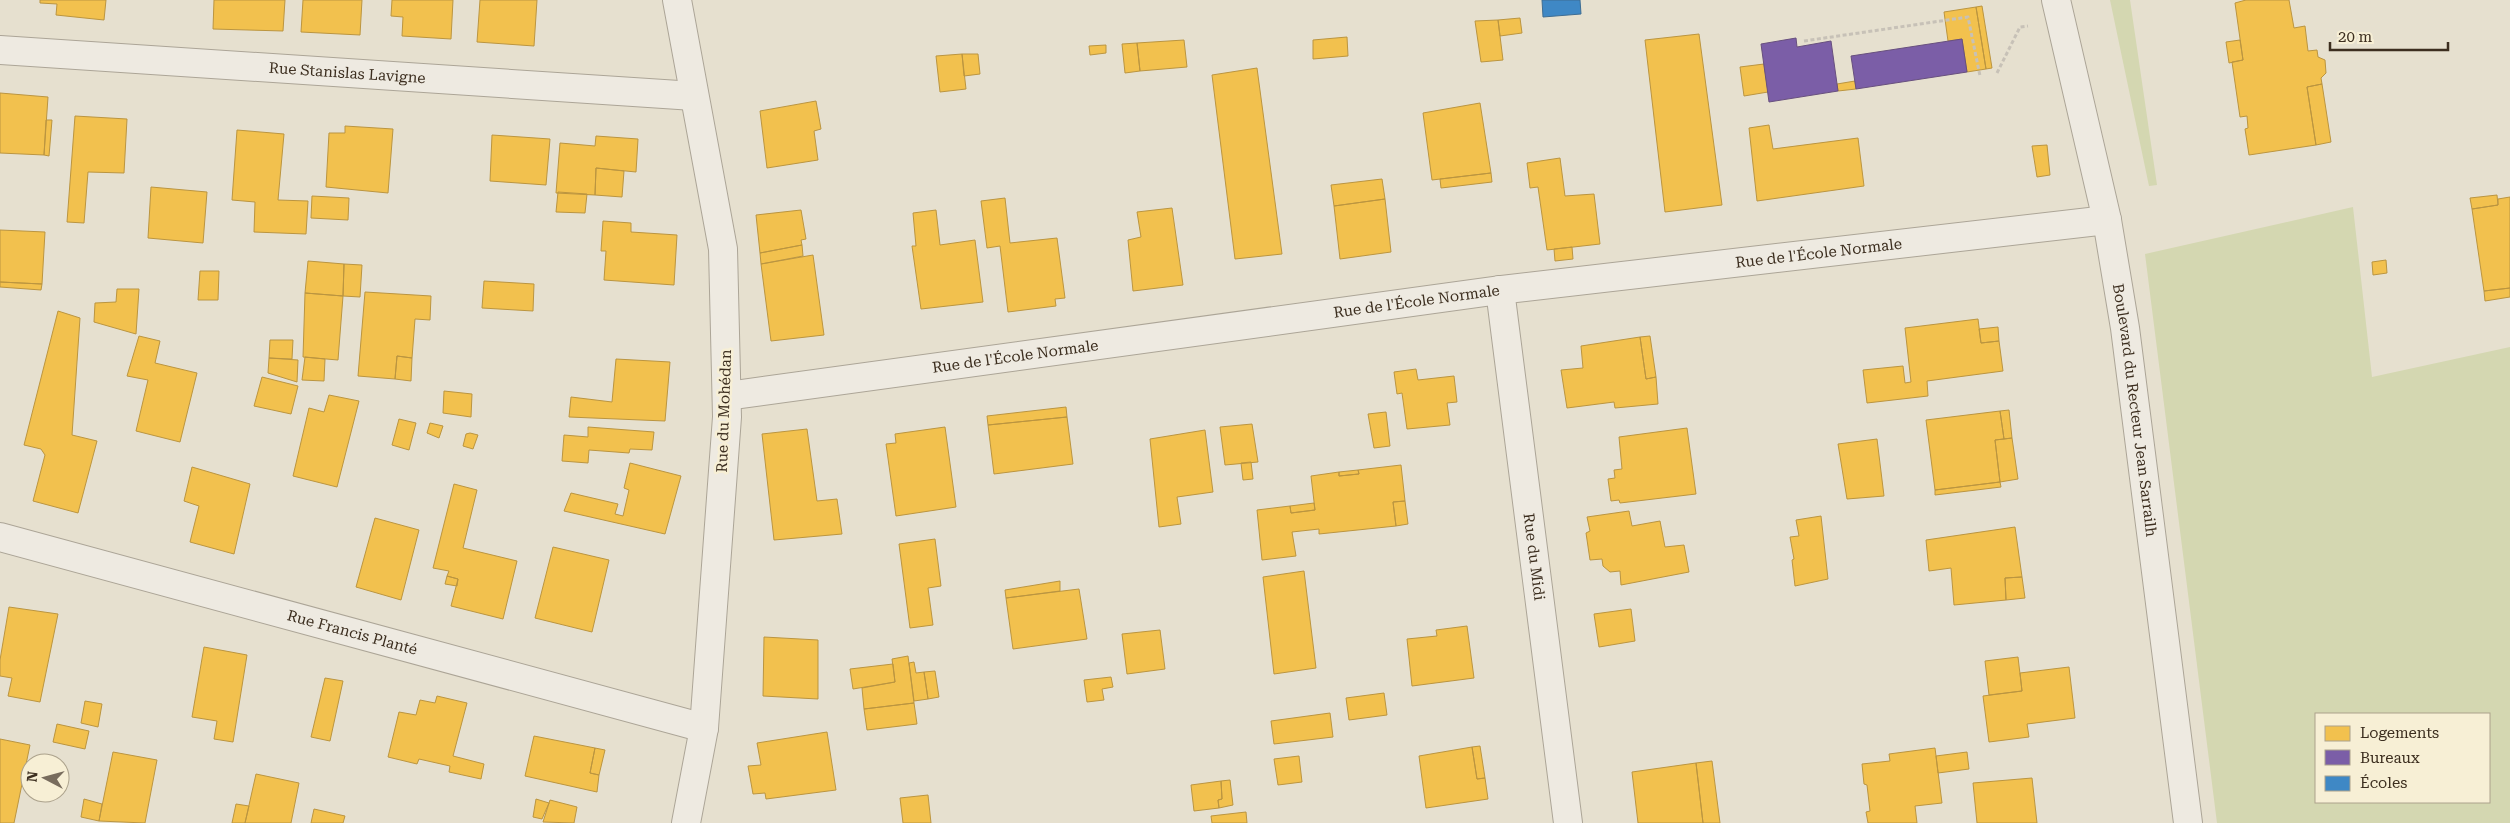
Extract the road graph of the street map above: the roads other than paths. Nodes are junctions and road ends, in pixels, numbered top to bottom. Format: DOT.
graph roads {
  1 [pos="677,0"];
  2 [pos="2056,0"];
  3 [pos="0,50"];
  4 [pos="694,96"];
  5 [pos="2107,220"];
  6 [pos="1500,290"];
  7 [pos="727,396"];
  8 [pos="0,537"];
  9 [pos="704,728"];
  10 [pos="686,823"];
  11 [pos="1568,823"];
  12 [pos="2188,823"];
  1 -- 4 [label="street, Rue du Mohédan"];
  2 -- 5 [label="street, Boulevard du Recteur Jean Sarrailh"];
  3 -- 4 [label="street, Rue Stanislas Lavigne"];
  4 -- 7 [label="street, Rue du Mohédan"];
  5 -- 6 [label="street, Rue de l'École Normale"];
  5 -- 12 [label="street, Boulevard du Recteur Jean Sarrailh"];
  6 -- 7 [label="street, Rue de l'École Normale"];
  6 -- 11 [label="street, Rue du Midi"];
  7 -- 9 [label="street, Rue du Mohédan"];
  8 -- 9 [label="street, Rue Francis Planté"];
  9 -- 10 [label="street, Rue du Mohédan"];
}
